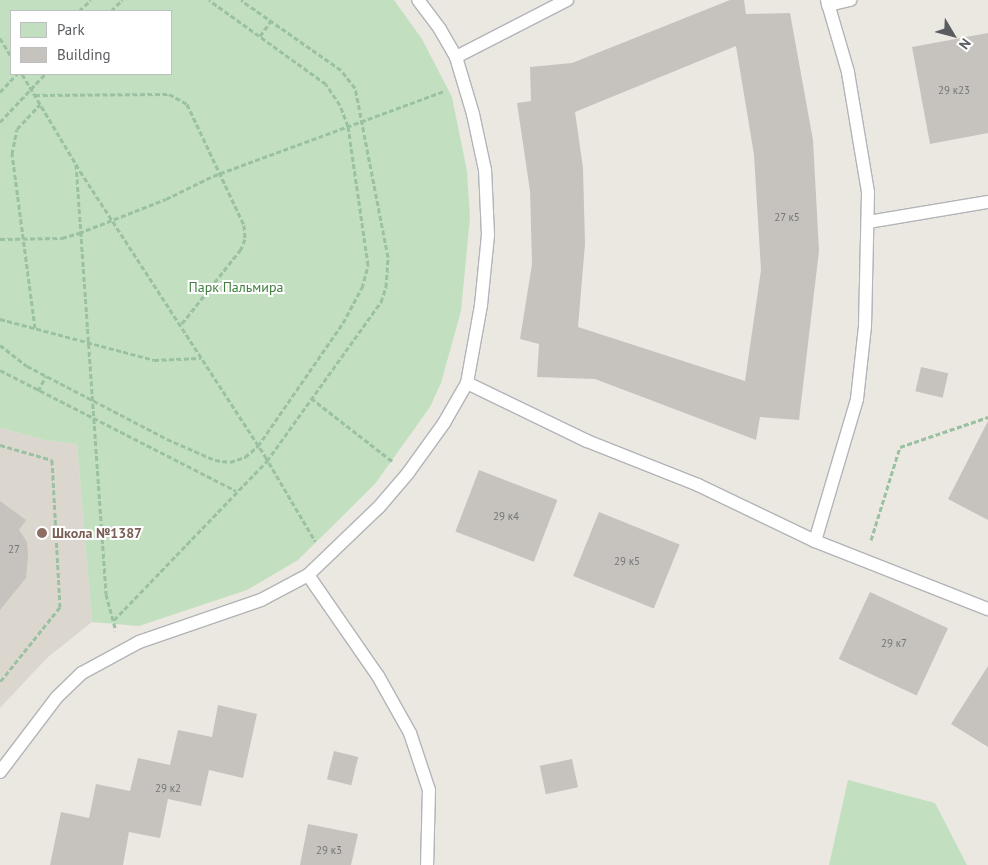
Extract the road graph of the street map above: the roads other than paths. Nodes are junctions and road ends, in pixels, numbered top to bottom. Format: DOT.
graph roads {
  1 [pos="418,0"];
  2 [pos="567,0"];
  3 [pos="850,0"];
  4 [pos="827,3"];
  5 [pos="456,57"];
  6 [pos="988,202"];
  7 [pos="868,222"];
  8 [pos="467,383"];
  9 [pos="815,541"];
  10 [pos="308,575"];
  11 [pos="988,609"];
  12 [pos="0,772"];
  13 [pos="427,865"];
  1 -- 5 [label="lane"];
  2 -- 5 [label="lane"];
  3 -- 4 [label="lane"];
  4 -- 7 [label="lane"];
  5 -- 8 [label="lane"];
  6 -- 7 [label="lane"];
  7 -- 9 [label="lane"];
  8 -- 9 [label="lane"];
  8 -- 10 [label="lane"];
  9 -- 11 [label="lane"];
  10 -- 12 [label="lane"];
  10 -- 13 [label="lane"];
}
